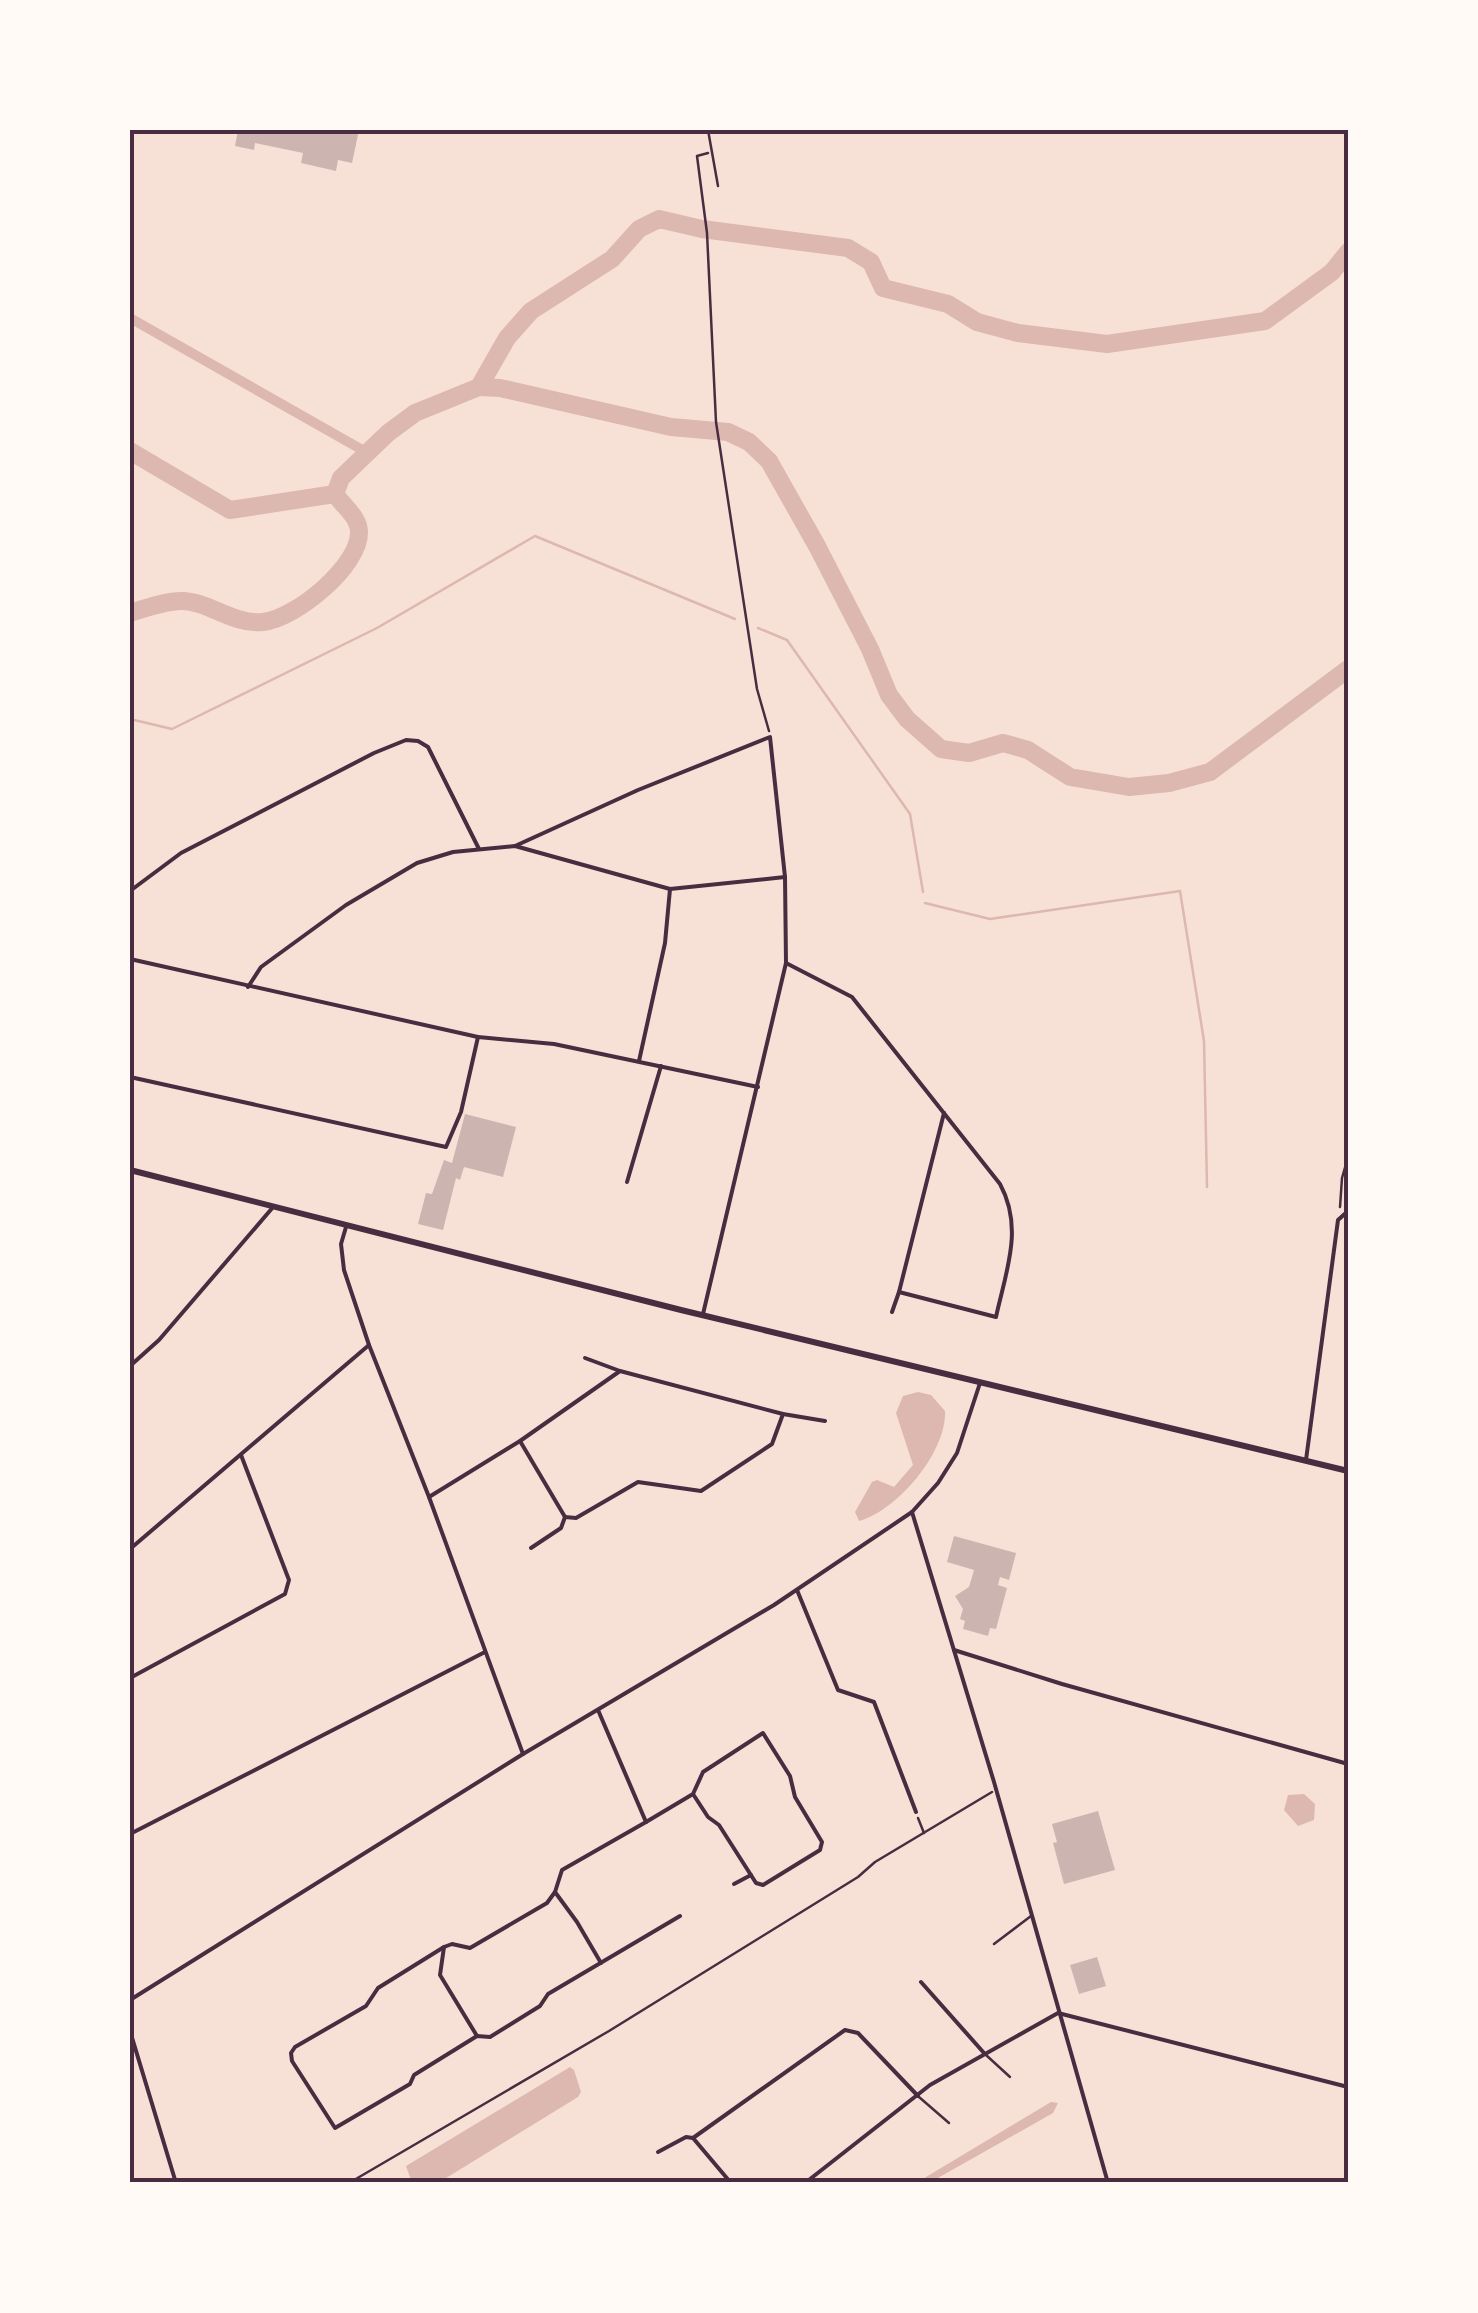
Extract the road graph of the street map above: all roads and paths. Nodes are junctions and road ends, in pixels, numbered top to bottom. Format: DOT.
graph roads {
  1 [pos="708,130"];
  2 [pos="712,152"];
  3 [pos="718,186"];
  4 [pos="770,737"];
  5 [pos="515,846"];
  6 [pos="479,848"];
  7 [pos="785,877"];
  8 [pos="670,889"];
  9 [pos="130,891"];
  10 [pos="130,959"];
  11 [pos="786,963"];
  12 [pos="248,986"];
  13 [pos="478,1036"];
  14 [pos="639,1061"];
  15 [pos="661,1066"];
  16 [pos="130,1077"];
  17 [pos="758,1087"];
  18 [pos="944,1112"];
  19 [pos="1348,1157"];
  20 [pos="130,1170"];
  21 [pos="627,1182"];
  22 [pos="274,1206"];
  23 [pos="1345,1212"];
  24 [pos="347,1224"];
  25 [pos="899,1292"];
  26 [pos="892,1312"];
  27 [pos="703,1314"];
  28 [pos="369,1345"];
  29 [pos="585,1358"];
  30 [pos="130,1366"];
  31 [pos="620,1372"];
  32 [pos="980,1383"];
  33 [pos="784,1414"];
  34 [pos="825,1421"];
  35 [pos="520,1440"];
  36 [pos="241,1455"];
  37 [pos="1306,1460"];
  38 [pos="1348,1471"];
  39 [pos="429,1497"];
  40 [pos="912,1512"];
  41 [pos="565,1517"];
  42 [pos="531,1548"];
  43 [pos="130,1549"];
  44 [pos="797,1590"];
  45 [pos="954,1650"];
  46 [pos="485,1652"];
  47 [pos="130,1678"];
  48 [pos="598,1710"];
  49 [pos="523,1754"];
  50 [pos="1348,1764"];
  51 [pos="996,1790"];
  52 [pos="693,1794"];
  53 [pos="916,1812"];
  54 [pos="646,1822"];
  55 [pos="924,1832"];
  56 [pos="130,1834"];
  57 [pos="750,1875"];
  58 [pos="734,1884"];
  59 [pos="556,1892"];
  60 [pos="1032,1915"];
  61 [pos="680,1916"];
  62 [pos="994,1944"];
  63 [pos="444,1947"];
  64 [pos="601,1963"];
  65 [pos="921,1982"];
  66 [pos="130,2000"];
  67 [pos="1058,2013"];
  68 [pos="130,2030"];
  69 [pos="477,2036"];
  70 [pos="984,2054"];
  71 [pos="1010,2077"];
  72 [pos="1348,2087"];
  73 [pos="918,2096"];
  74 [pos="949,2123"];
  75 [pos="693,2138"];
  76 [pos="658,2152"];
  77 [pos="176,2183"];
  78 [pos="349,2183"];
  79 [pos="731,2183"];
  80 [pos="805,2183"];
  81 [pos="1108,2183"];
  1 -- 2 [label="lane"];
  2 -- 3 [label="lane"];
  2 -- 4 [label="path"];
  4 -- 5 [label="street"];
  4 -- 7 [label="street"];
  5 -- 6 [label="street"];
  5 -- 8 [label="street"];
  6 -- 9 [label="street"];
  6 -- 12 [label="street"];
  7 -- 8 [label="street"];
  7 -- 11 [label="street"];
  8 -- 14 [label="street"];
  10 -- 12 [label="street"];
  11 -- 17 [label="street"];
  11 -- 18 [label="street"];
  12 -- 13 [label="street"];
  13 -- 14 [label="street"];
  13 -- 16 [label="street"];
  14 -- 15 [label="street"];
  15 -- 17 [label="street"];
  15 -- 21 [label="street"];
  17 -- 27 [label="street"];
  18 -- 25 [label="street"];
  18 -- 25 [label="street"];
  19 -- 23 [label="path"];
  20 -- 22 [label="main road"];
  22 -- 24 [label="main road"];
  22 -- 30 [label="street"];
  23 -- 37 [label="street"];
  24 -- 27 [label="main road"];
  24 -- 28 [label="street"];
  25 -- 26 [label="street"];
  27 -- 32 [label="main road"];
  28 -- 36 [label="street"];
  28 -- 39 [label="street"];
  29 -- 31 [label="street"];
  31 -- 33 [label="street"];
  31 -- 35 [label="street"];
  32 -- 37 [label="main road"];
  32 -- 40 [label="street"];
  33 -- 34 [label="street"];
  33 -- 41 [label="street"];
  35 -- 39 [label="street"];
  35 -- 41 [label="street"];
  36 -- 43 [label="street"];
  36 -- 47 [label="street"];
  37 -- 38 [label="main road"];
  39 -- 46 [label="street"];
  40 -- 44 [label="street"];
  40 -- 45 [label="street"];
  41 -- 42 [label="street"];
  44 -- 48 [label="street"];
  44 -- 53 [label="street"];
  45 -- 50 [label="street"];
  45 -- 51 [label="street"];
  46 -- 49 [label="street"];
  46 -- 56 [label="street"];
  48 -- 49 [label="street"];
  48 -- 54 [label="street"];
  49 -- 66 [label="street"];
  51 -- 55 [label="path"];
  51 -- 60 [label="street"];
  52 -- 54 [label="street"];
  52 -- 57 [label="street"];
  52 -- 57 [label="street"];
  53 -- 55 [label="path"];
  54 -- 59 [label="street"];
  55 -- 78 [label="path"];
  57 -- 58 [label="street"];
  59 -- 63 [label="street"];
  59 -- 64 [label="street"];
  60 -- 62 [label="lane"];
  60 -- 67 [label="street"];
  61 -- 64 [label="street"];
  63 -- 69 [label="street"];
  63 -- 69 [label="street"];
  64 -- 69 [label="street"];
  65 -- 70 [label="street"];
  67 -- 70 [label="street"];
  67 -- 72 [label="street"];
  67 -- 81 [label="street"];
  68 -- 77 [label="street"];
  70 -- 71 [label="lane"];
  70 -- 73 [label="street"];
  73 -- 74 [label="lane"];
  73 -- 75 [label="street"];
  73 -- 80 [label="street"];
  75 -- 76 [label="street"];
  75 -- 79 [label="street"];
}
